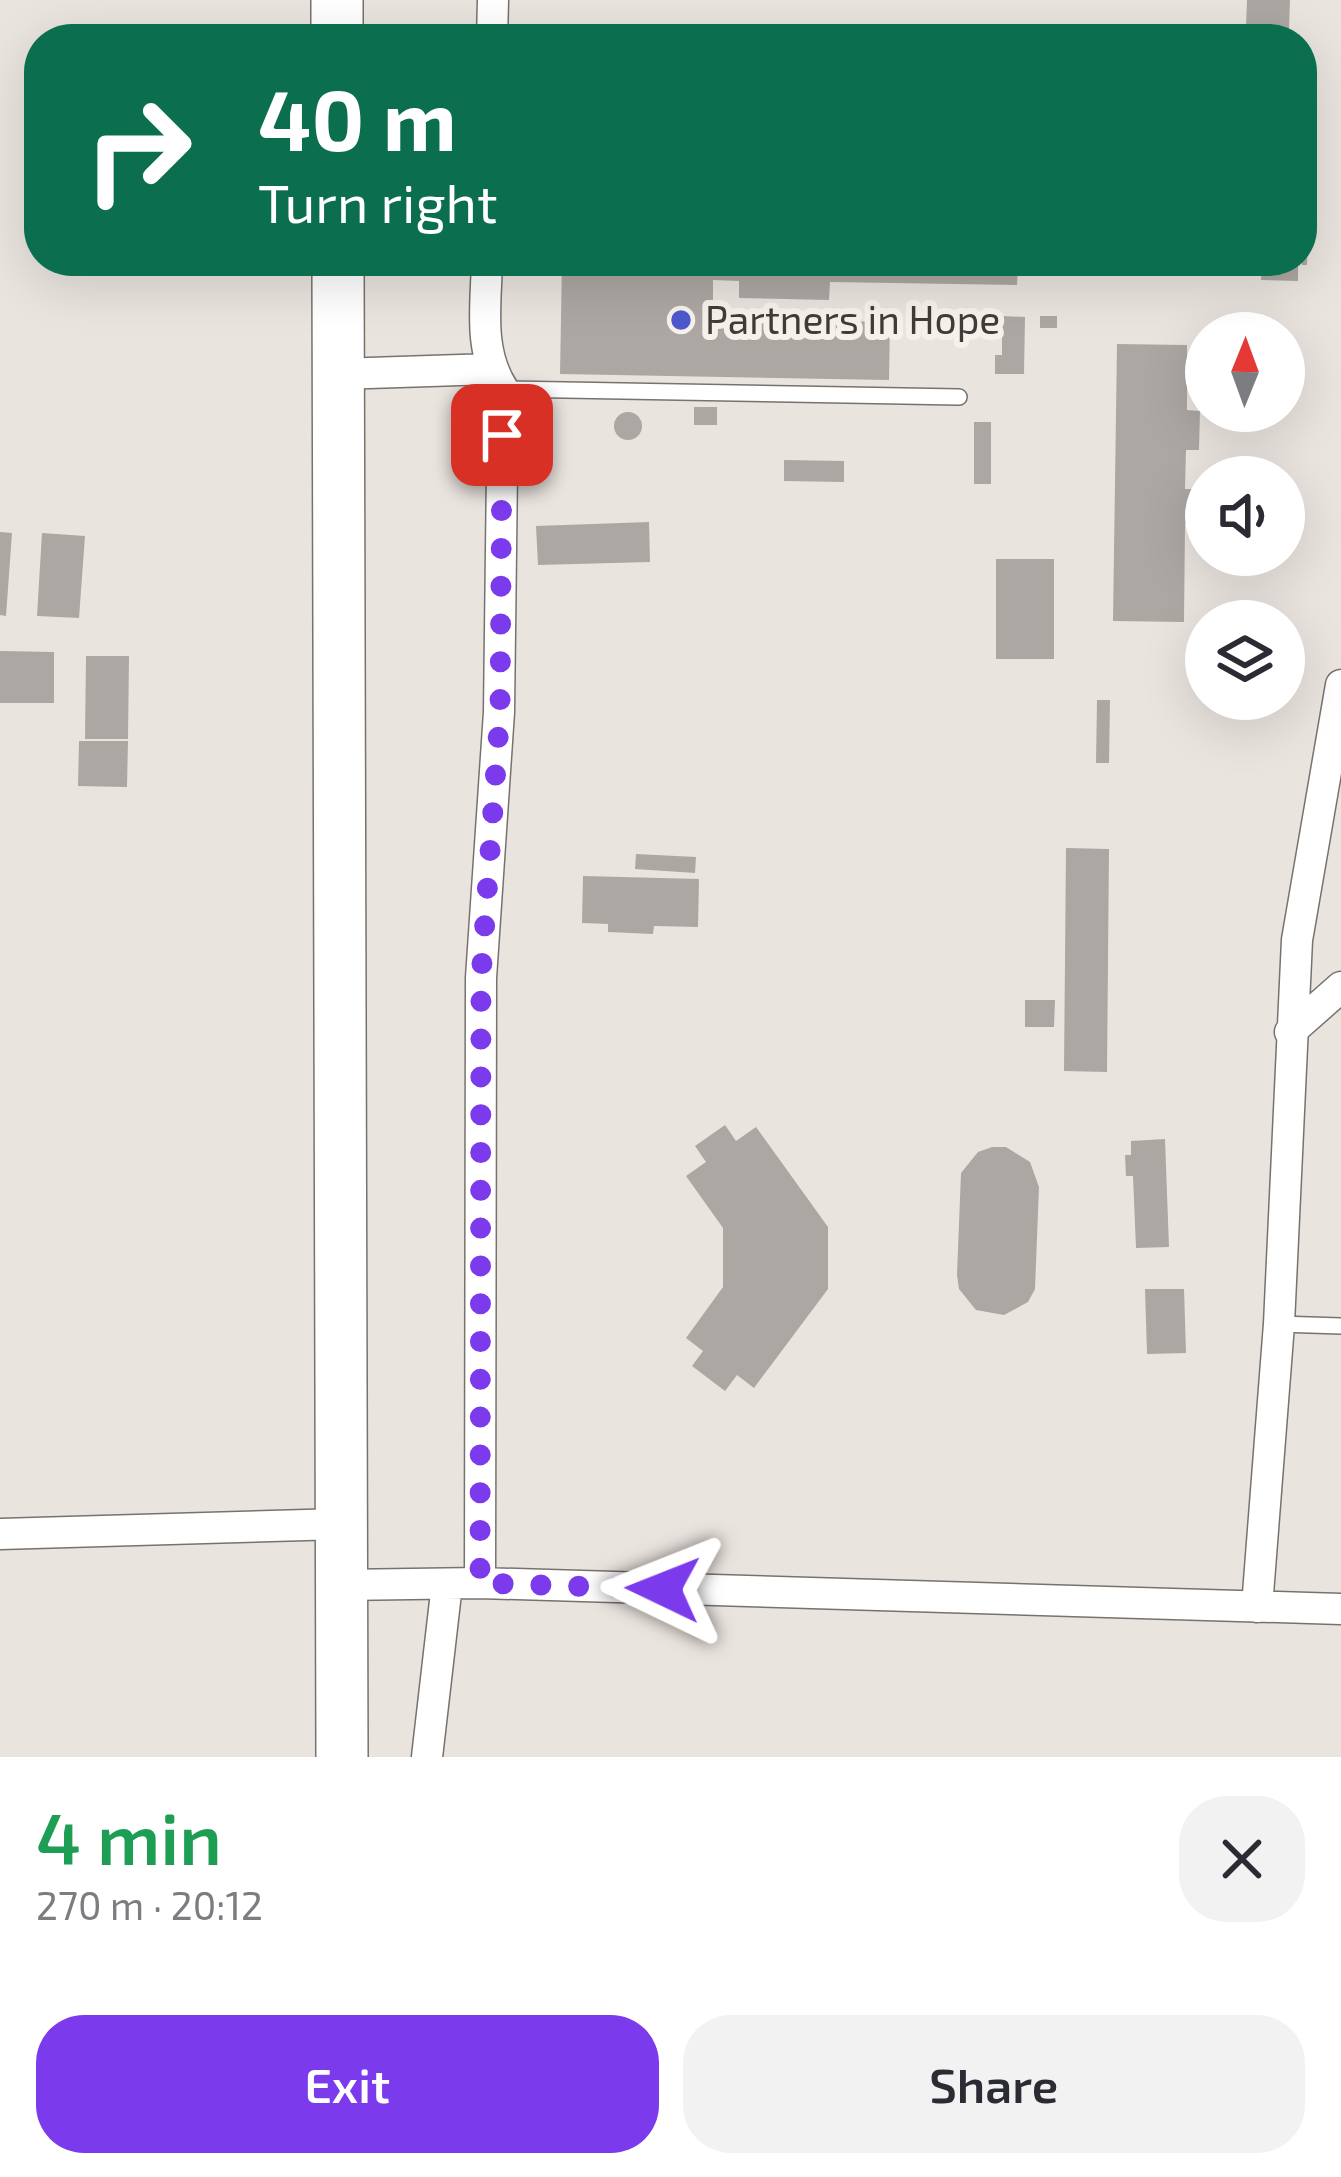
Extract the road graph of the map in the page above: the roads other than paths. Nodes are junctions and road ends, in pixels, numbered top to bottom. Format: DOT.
graph roads {
  1 [pos="338,276"];
  2 [pos="488,276"];
  3 [pos="338,374"];
  4 [pos="497,379"];
  5 [pos="959,397"];
  6 [pos="1341,685"];
  7 [pos="1341,987"];
  8 [pos="1290,1032"];
  9 [pos="1279,1324"];
  10 [pos="1341,1326"];
  11 [pos="340,1524"];
  12 [pos="0,1534"];
  13 [pos="480,1583"];
  14 [pos="447,1584"];
  15 [pos="341,1585"];
  16 [pos="1257,1607"];
  17 [pos="1341,1609"];
  18 [pos="342,1757"];
  19 [pos="427,1757"];
  1 -- 3 [label="highway"];
  2 -- 4 [label="street"];
  3 -- 4 [label="street"];
  3 -- 11 [label="highway"];
  4 -- 5 [label="lane"];
  4 -- 13 [label="street"];
  6 -- 8 [label="street"];
  7 -- 8 [label="street"];
  8 -- 9 [label="street"];
  9 -- 10 [label="lane"];
  9 -- 16 [label="street"];
  11 -- 12 [label="street"];
  11 -- 15 [label="highway"];
  13 -- 14 [label="street"];
  13 -- 16 [label="street"];
  14 -- 15 [label="street"];
  14 -- 19 [label="street"];
  15 -- 18 [label="highway"];
  16 -- 17 [label="street"];
}
